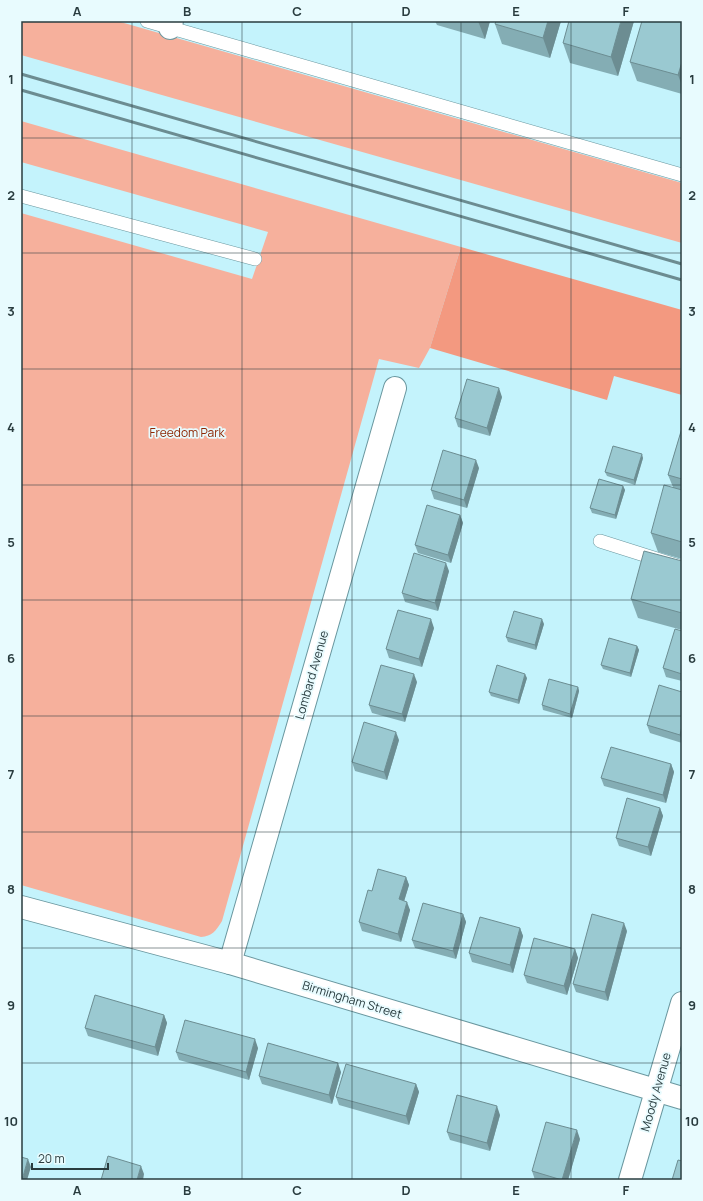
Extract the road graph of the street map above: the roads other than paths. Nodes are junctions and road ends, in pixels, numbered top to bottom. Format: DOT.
graph roads {
  1 [pos="147,21"];
  2 [pos="171,24"];
  3 [pos="682,175"];
  4 [pos="21,196"];
  5 [pos="255,258"];
  6 [pos="395,388"];
  7 [pos="600,541"];
  8 [pos="682,568"];
  9 [pos="21,907"];
  10 [pos="230,963"];
  11 [pos="682,1003"];
  12 [pos="656,1090"];
  13 [pos="682,1098"];
  14 [pos="630,1180"];
  1 -- 2 [label="lane"];
  2 -- 3 [label="lane"];
  4 -- 5 [label="lane"];
  6 -- 10 [label="street, Lombard Avenue"];
  7 -- 8 [label="lane"];
  9 -- 10 [label="street, Birmingham Street"];
  10 -- 12 [label="street, Birmingham Street"];
  11 -- 12 [label="street, Moody Avenue"];
  12 -- 13 [label="street, Birmingham Street"];
  12 -- 14 [label="street, Moody Avenue"];
}
